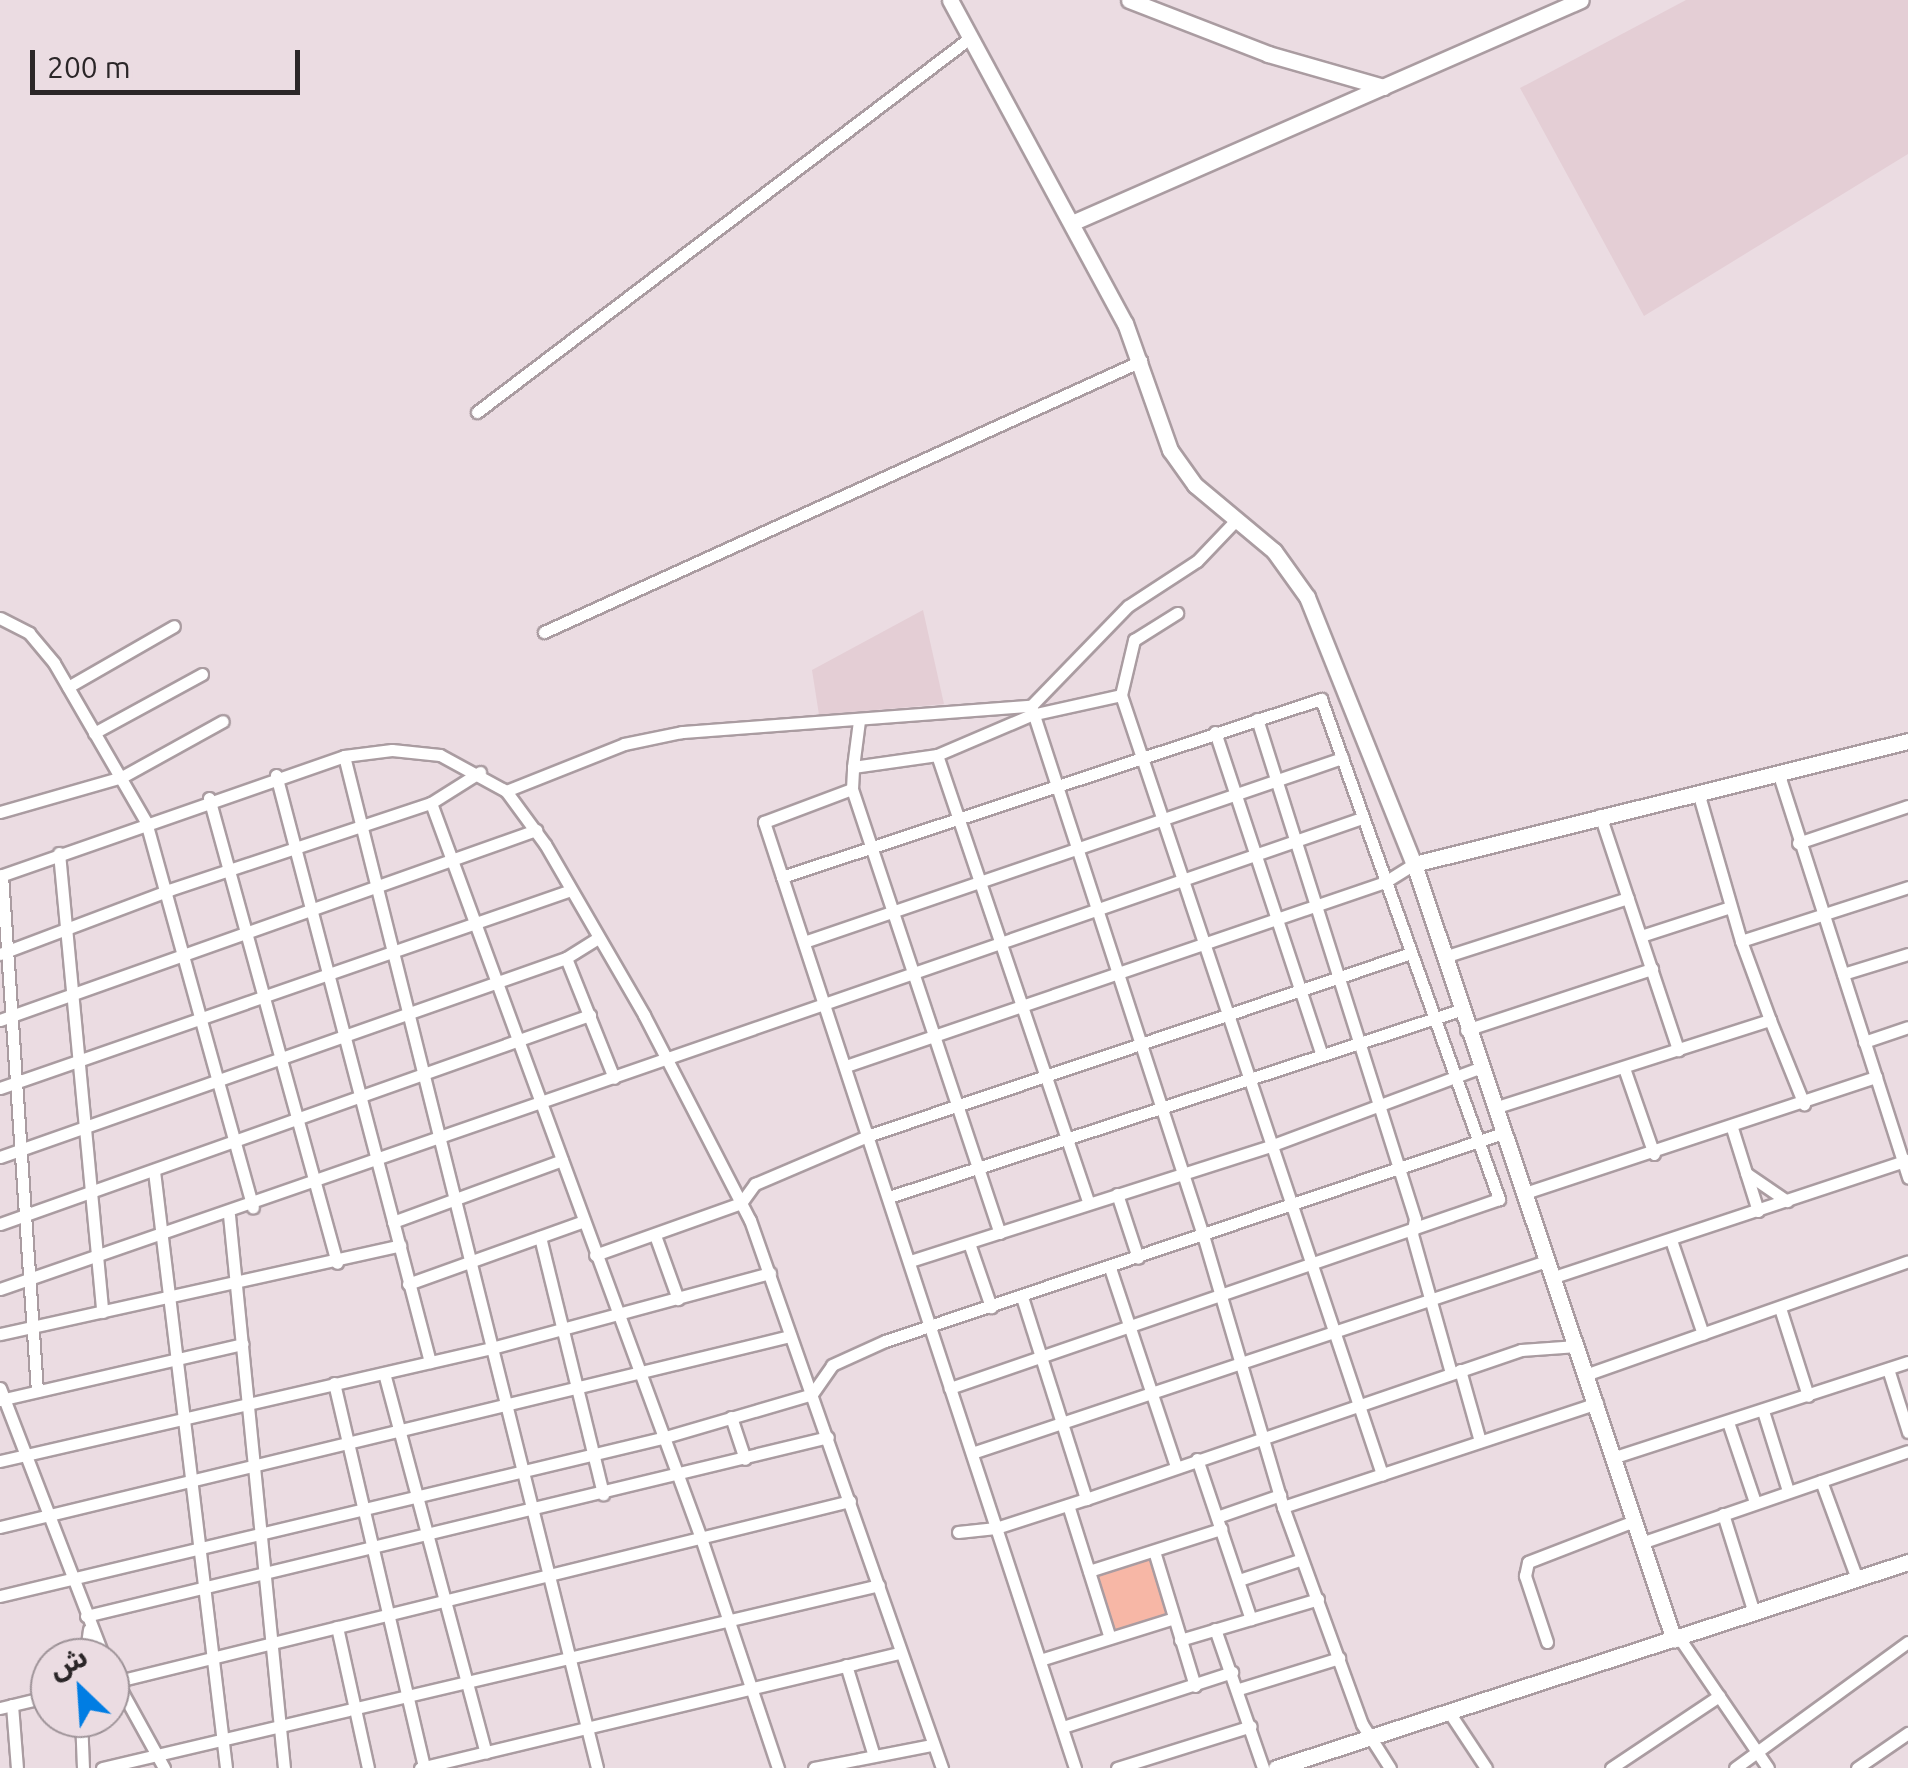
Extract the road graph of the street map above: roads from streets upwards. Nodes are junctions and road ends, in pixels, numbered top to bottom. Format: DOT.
graph roads {
  1 [pos="950,0"];
  2 [pos="1129,0"];
  3 [pos="1580,0"];
  4 [pos="970,38"];
  5 [pos="1383,87"];
  6 [pos="1074,222"];
  7 [pos="1141,361"];
  8 [pos="478,412"];
  9 [pos="1236,520"];
  10 [pos="1177,613"];
  11 [pos="0,618"];
  12 [pos="174,626"];
  13 [pos="544,632"];
  14 [pos="202,674"];
  15 [pos="68,687"];
  16 [pos="1120,695"];
  17 [pos="1031,710"];
  18 [pos="1257,719"];
  19 [pos="223,721"];
  20 [pos="860,722"];
  21 [pos="1215,732"];
  22 [pos="94,733"];
  23 [pos="1908,742"];
  24 [pos="1142,755"];
  25 [pos="344,756"];
  26 [pos="937,756"];
  27 [pos="1342,758"];
  28 [pos="853,767"];
  29 [pos="480,772"];
  30 [pos="1778,772"];
  31 [pos="276,775"];
  32 [pos="122,777"];
  33 [pos="1276,780"];
  34 [pos="1056,784"];
  35 [pos="852,788"];
  36 [pos="506,791"];
  37 [pos="1698,792"];
  38 [pos="1236,794"];
  39 [pos="209,798"];
  40 [pos="431,804"];
  41 [pos="1908,806"];
  42 [pos="0,812"];
  43 [pos="1600,815"];
  44 [pos="958,818"];
  45 [pos="1164,818"];
  46 [pos="1362,818"];
  47 [pos="146,822"];
  48 [pos="362,828"];
  49 [pos="536,830"];
  50 [pos="1296,842"];
  51 [pos="1798,844"];
  52 [pos="297,848"];
  53 [pos="870,848"];
  54 [pos="1079,848"];
  55 [pos="59,854"];
  56 [pos="1254,854"];
  57 [pos="451,862"];
  58 [pos="1414,864"];
  59 [pos="227,872"];
  60 [pos="1,875"];
  61 [pos="782,878"];
  62 [pos="1184,879"];
  63 [pos="980,882"];
  64 [pos="1384,882"];
  65 [pos="1908,887"];
  66 [pos="378,889"];
  67 [pos="169,890"];
  68 [pos="572,890"];
  69 [pos="1628,898"];
  70 [pos="1316,906"];
  71 [pos="1730,908"];
  72 [pos="1098,909"];
  73 [pos="314,911"];
  74 [pos="891,911"];
  75 [pos="1824,916"];
  76 [pos="1276,920"];
  77 [pos="474,923"];
  78 [pos="68,927"];
  79 [pos="244,935"];
  80 [pos="1640,936"];
  81 [pos="598,938"];
  82 [pos="1741,941"];
  83 [pos="804,942"];
  84 [pos="1001,942"];
  85 [pos="1206,943"];
  86 [pos="392,952"];
  87 [pos="4,953"];
  88 [pos="186,954"];
  89 [pos="1408,954"];
  90 [pos="1908,954"];
  91 [pos="566,958"];
  92 [pos="1444,958"];
  93 [pos="1652,970"];
  94 [pos="912,972"];
  95 [pos="1119,972"];
  96 [pos="329,973"];
  97 [pos="1843,974"];
  98 [pos="1340,976"];
  99 [pos="497,985"];
  100 [pos="1300,988"];
  101 [pos="73,993"];
  102 [pos="261,998"];
  103 [pos="825,1003"];
  104 [pos="1022,1006"];
  105 [pos="1460,1010"];
  106 [pos="1230,1012"];
  107 [pos="408,1014"];
  108 [pos="202,1015"];
  109 [pos="590,1015"];
  110 [pos="1433,1017"];
  111 [pos="6,1018"];
  112 [pos="1770,1020"];
  113 [pos="1908,1027"];
  114 [pos="1466,1030"];
  115 [pos="934,1036"];
  116 [pos="344,1037"];
  117 [pos="1360,1038"];
  118 [pos="1864,1042"];
  119 [pos="1140,1043"];
  120 [pos="518,1044"];
  121 [pos="1678,1050"];
  122 [pos="1321,1052"];
  123 [pos="668,1058"];
  124 [pos="79,1059"];
  125 [pos="278,1059"];
  126 [pos="846,1066"];
  127 [pos="1479,1068"];
  128 [pos="1624,1068"];
  129 [pos="1251,1076"];
  130 [pos="424,1077"];
  131 [pos="1047,1077"];
  132 [pos="1454,1077"];
  133 [pos="220,1078"];
  134 [pos="614,1078"];
  135 [pos="1876,1078"];
  136 [pos="16,1082"];
  137 [pos="0,1088"];
  138 [pos="360,1099"];
  139 [pos="540,1104"];
  140 [pos="1804,1104"];
  141 [pos="1160,1106"];
  142 [pos="1379,1106"];
  143 [pos="958,1107"];
  144 [pos="1494,1108"];
  145 [pos="295,1121"];
  146 [pos="85,1127"];
  147 [pos="1732,1128"];
  148 [pos="1503,1133"];
  149 [pos="870,1135"];
  150 [pos="440,1138"];
  151 [pos="1068,1138"];
  152 [pos="239,1142"];
  153 [pos="1476,1142"];
  154 [pos="1273,1145"];
  155 [pos="20,1150"];
  156 [pos="1654,1154"];
  157 [pos="0,1157"];
  158 [pos="376,1160"];
  159 [pos="562,1160"];
  160 [pos="1905,1161"];
  161 [pos="978,1168"];
  162 [pos="154,1170"];
  163 [pos="1398,1170"];
  164 [pos="1746,1172"];
  165 [pos="1182,1173"];
  166 [pos="1908,1178"];
  167 [pos="314,1184"];
  168 [pos="92,1192"];
  169 [pos="1525,1193"];
  170 [pos="1117,1194"];
  171 [pos="889,1197"];
  172 [pos="456,1201"];
  173 [pos="741,1202"];
  174 [pos="1787,1202"];
  175 [pos="1089,1203"];
  176 [pos="1293,1205"];
  177 [pos="253,1207"];
  178 [pos="1758,1212"];
  179 [pos="24,1214"];
  180 [pos="229,1215"];
  181 [pos="584,1221"];
  182 [pos="394,1222"];
  183 [pos="0,1224"];
  184 [pos="1000,1233"];
  185 [pos="1412,1234"];
  186 [pos="1202,1235"];
  187 [pos="540,1237"];
  188 [pos="163,1238"];
  189 [pos="656,1238"];
  190 [pos="1671,1240"];
  191 [pos="969,1243"];
  192 [pos="400,1246"];
  193 [pos="595,1256"];
  194 [pos="1138,1258"];
  195 [pos="98,1260"];
  196 [pos="1549,1260"];
  197 [pos="910,1261"];
  198 [pos="1908,1261"];
  199 [pos="470,1262"];
  200 [pos="337,1264"];
  201 [pos="1313,1267"];
  202 [pos="1110,1268"];
  203 [pos="770,1273"];
  204 [pos="1556,1276"];
  205 [pos="29,1279"];
  206 [pos="237,1283"];
  207 [pos="408,1284"];
  208 [pos="0,1289"];
  209 [pos="170,1296"];
  210 [pos="1022,1297"];
  211 [pos="1222,1298"];
  212 [pos="678,1299"];
  213 [pos="1428,1304"];
  214 [pos="991,1307"];
  215 [pos="1780,1308"];
  216 [pos="102,1312"];
  217 [pos="618,1316"];
  218 [pos="930,1326"];
  219 [pos="32,1328"];
  220 [pos="562,1329"];
  221 [pos="1131,1329"];
  222 [pos="0,1334"];
  223 [pos="1337,1334"];
  224 [pos="1703,1334"];
  225 [pos="790,1336"];
  226 [pos="243,1344"];
  227 [pos="1576,1346"];
  228 [pos="492,1348"];
  229 [pos="175,1359"];
  230 [pos="1043,1359"];
  231 [pos="430,1362"];
  232 [pos="1908,1362"];
  233 [pos="1243,1366"];
  234 [pos="1888,1369"];
  235 [pos="1455,1372"];
  236 [pos="384,1373"];
  237 [pos="1588,1374"];
  238 [pos="638,1376"];
  239 [pos="334,1384"];
  240 [pos="950,1388"];
  241 [pos="37,1390"];
  242 [pos="578,1391"];
  243 [pos="812,1394"];
  244 [pos="2,1395"];
  245 [pos="1154,1396"];
  246 [pos="1808,1396"];
  247 [pos="246,1403"];
  248 [pos="1359,1403"];
  249 [pos="1597,1403"];
  250 [pos="506,1408"];
  251 [pos="1763,1411"];
  252 [pos="731,1417"];
  253 [pos="182,1420"];
  254 [pos="1728,1422"];
  255 [pos="1063,1425"];
  256 [pos="1908,1432"];
  257 [pos="401,1434"];
  258 [pos="1260,1436"];
  259 [pos="828,1437"];
  260 [pos="662,1438"];
  261 [pos="1480,1441"];
  262 [pos="350,1447"];
  263 [pos="593,1451"];
  264 [pos="1908,1451"];
  265 [pos="972,1453"];
  266 [pos="28,1455"];
  267 [pos="1612,1458"];
  268 [pos="745,1459"];
  269 [pos="1197,1459"];
  270 [pos="0,1461"];
  271 [pos="1176,1466"];
  272 [pos="522,1469"];
  273 [pos="252,1470"];
  274 [pos="1382,1474"];
  275 [pos="677,1477"];
  276 [pos="1822,1481"];
  277 [pos="189,1484"];
  278 [pos="1788,1491"];
  279 [pos="418,1493"];
  280 [pos="604,1494"];
  281 [pos="1086,1499"];
  282 [pos="850,1501"];
  283 [pos="1281,1501"];
  284 [pos="1755,1502"];
  285 [pos="1068,1505"];
  286 [pos="363,1507"];
  287 [pos="532,1512"];
  288 [pos="52,1514"];
  289 [pos="1723,1514"];
  290 [pos="1634,1521"];
  291 [pos="1219,1523"];
  292 [pos="0,1526"];
  293 [pos="996,1528"];
  294 [pos="958,1532"];
  295 [pos="258,1534"];
  296 [pos="428,1535"];
  297 [pos="701,1538"];
  298 [pos="1642,1543"];
  299 [pos="196,1550"];
  300 [pos="373,1550"];
  301 [pos="1154,1551"];
  302 [pos="1302,1558"];
  303 [pos="1908,1562"];
  304 [pos="1089,1571"];
  305 [pos="264,1575"];
  306 [pos="548,1577"];
  307 [pos="1856,1579"];
  308 [pos="75,1580"];
  309 [pos="1239,1580"];
  310 [pos="878,1585"];
  311 [pos="201,1590"];
  312 [pos="0,1596"];
  313 [pos="445,1599"];
  314 [pos="1318,1599"];
  315 [pos="389,1612"];
  316 [pos="1754,1613"];
  317 [pos="1174,1618"];
  318 [pos="1251,1619"];
  319 [pos="726,1622"];
  320 [pos="88,1623"];
  321 [pos="337,1627"];
  322 [pos="1215,1629"];
  323 [pos="87,1638"];
  324 [pos="95,1638"];
  325 [pos="1110,1638"];
  326 [pos="1180,1640"];
  327 [pos="1677,1640"];
  328 [pos="271,1642"];
  329 [pos="1547,1642"];
  330 [pos="1908,1642"];
  331 [pos="900,1653"];
  332 [pos="212,1657"];
  333 [pos="569,1658"];
  334 [pos="1339,1658"];
  335 [pos="1040,1660"];
  336 [pos="846,1665"];
  337 [pos="1232,1672"];
  338 [pos="130,1679"];
  339 [pos="469,1684"];
  340 [pos="1195,1686"];
  341 [pos="1240,1688"];
  342 [pos="747,1690"];
  343 [pos="1718,1696"];
  344 [pos="410,1698"];
  345 [pos="6,1706"];
  346 [pos="354,1710"];
  347 [pos="130,1712"];
  348 [pos="1449,1712"];
  349 [pos="1252,1726"];
  350 [pos="282,1727"];
  351 [pos="1063,1727"];
  352 [pos="587,1728"];
  353 [pos="1908,1733"];
  354 [pos="82,1738"];
  355 [pos="1370,1738"];
  356 [pos="224,1742"];
  357 [pos="930,1745"];
  358 [pos="486,1753"];
  359 [pos="1758,1753"];
  360 [pos="874,1756"];
  361 [pos="160,1763"];
  362 [pos="17,1768"];
  363 [pos="83,1768"];
  364 [pos="102,1768"];
  365 [pos="226,1768"];
  366 [pos="284,1768"];
  367 [pos="368,1768"];
  368 [pos="422,1768"];
  369 [pos="596,1768"];
  370 [pos="778,1768"];
  371 [pos="814,1768"];
  372 [pos="942,1768"];
  373 [pos="1075,1768"];
  374 [pos="1116,1768"];
  375 [pos="1263,1768"];
  376 [pos="1276,1768"];
  377 [pos="1390,1768"];
  378 [pos="1486,1768"];
  379 [pos="1611,1768"];
  380 [pos="1735,1768"];
  381 [pos="1768,1768"];
  382 [pos="1856,1768"];
  1 -- 4 [label="street"];
  2 -- 5 [label="street"];
  3 -- 5 [label="street"];
  4 -- 6 [label="street"];
  4 -- 8 [label="street"];
  5 -- 6 [label="street"];
  6 -- 7 [label="street"];
  7 -- 9 [label="street"];
  7 -- 13 [label="street"];
  9 -- 17 [label="street"];
  9 -- 58 [label="street"];
  10 -- 16 [label="street"];
  11 -- 15 [label="street"];
  12 -- 15 [label="street"];
  14 -- 22 [label="street"];
  15 -- 22 [label="street"];
  16 -- 17 [label="street"];
  16 -- 24 [label="street"];
  17 -- 20 [label="street"];
  17 -- 26 [label="street"];
  17 -- 34 [label="street"];
  18 -- 21 [label="street"];
  18 -- 27 [label="street"];
  18 -- 33 [label="street"];
  19 -- 32 [label="street"];
  20 -- 28 [label="street"];
  20 -- 36 [label="street"];
  21 -- 24 [label="street"];
  21 -- 38 [label="street"];
  22 -- 32 [label="street"];
  23 -- 30 [label="street"];
  24 -- 34 [label="street"];
  24 -- 45 [label="street"];
  25 -- 29 [label="street"];
  25 -- 31 [label="street"];
  25 -- 48 [label="street"];
  26 -- 28 [label="street"];
  26 -- 44 [label="street"];
  27 -- 33 [label="street"];
  27 -- 46 [label="street"];
  28 -- 35 [label="street"];
  29 -- 36 [label="street"];
  29 -- 40 [label="street"];
  30 -- 37 [label="street"];
  30 -- 51 [label="street"];
  31 -- 39 [label="street"];
  31 -- 52 [label="street"];
  32 -- 42 [label="street"];
  32 -- 47 [label="street"];
  33 -- 38 [label="street"];
  33 -- 50 [label="street"];
  34 -- 44 [label="street"];
  34 -- 54 [label="street"];
  35 -- 53 [label="street"];
  35 -- 61 [label="street"];
  36 -- 49 [label="street"];
  37 -- 43 [label="street"];
  37 -- 71 [label="street"];
  38 -- 45 [label="street"];
  38 -- 56 [label="street"];
  39 -- 47 [label="street"];
  39 -- 59 [label="street"];
  40 -- 48 [label="street"];
  40 -- 57 [label="street"];
  41 -- 51 [label="street"];
  43 -- 58 [label="street"];
  43 -- 69 [label="street"];
  44 -- 53 [label="street"];
  44 -- 63 [label="street"];
  45 -- 54 [label="street"];
  45 -- 62 [label="street"];
  46 -- 50 [label="street"];
  46 -- 64 [label="street"];
  47 -- 55 [label="street"];
  47 -- 67 [label="street"];
  48 -- 52 [label="street"];
  48 -- 66 [label="street"];
  49 -- 57 [label="street"];
  49 -- 68 [label="street"];
  50 -- 56 [label="street"];
  50 -- 70 [label="street"];
  51 -- 75 [label="street"];
  52 -- 59 [label="street"];
  52 -- 73 [label="street"];
  53 -- 61 [label="street"];
  53 -- 74 [label="street"];
  54 -- 63 [label="street"];
  54 -- 72 [label="street"];
  55 -- 60 [label="street"];
  55 -- 78 [label="street"];
  56 -- 62 [label="street"];
  56 -- 76 [label="street"];
  57 -- 66 [label="street"];
  57 -- 77 [label="street"];
  58 -- 64 [label="street"];
  58 -- 92 [label="street"];
  59 -- 67 [label="street"];
  59 -- 79 [label="street"];
  60 -- 87 [label="street"];
  61 -- 83 [label="street"];
  62 -- 72 [label="street"];
  62 -- 85 [label="street"];
  63 -- 74 [label="street"];
  63 -- 84 [label="street"];
  64 -- 70 [label="street"];
  64 -- 89 [label="street"];
  65 -- 75 [label="street"];
  66 -- 73 [label="street"];
  66 -- 86 [label="street"];
  67 -- 78 [label="street"];
  67 -- 88 [label="street"];
  68 -- 77 [label="street"];
  68 -- 81 [label="street"];
  69 -- 80 [label="street"];
  69 -- 92 [label="street"];
  70 -- 76 [label="street"];
  70 -- 98 [label="street"];
  71 -- 80 [label="street"];
  71 -- 82 [label="street"];
  72 -- 84 [label="street"];
  72 -- 95 [label="street"];
  73 -- 79 [label="street"];
  73 -- 96 [label="street"];
  74 -- 83 [label="street"];
  74 -- 94 [label="street"];
  75 -- 82 [label="street"];
  75 -- 97 [label="street"];
  76 -- 85 [label="street"];
  76 -- 100 [label="street"];
  77 -- 86 [label="street"];
  77 -- 99 [label="street"];
  78 -- 87 [label="street"];
  78 -- 101 [label="street"];
  79 -- 88 [label="street"];
  79 -- 102 [label="street"];
  80 -- 93 [label="street"];
  81 -- 91 [label="street"];
  81 -- 123 [label="street"];
  82 -- 112 [label="street"];
  83 -- 103 [label="street"];
  84 -- 94 [label="street"];
  84 -- 104 [label="street"];
  85 -- 95 [label="street"];
  85 -- 106 [label="street"];
  86 -- 96 [label="street"];
  86 -- 107 [label="street"];
  87 -- 111 [label="street"];
  88 -- 101 [label="street"];
  88 -- 108 [label="street"];
  89 -- 98 [label="street"];
  89 -- 110 [label="street"];
  90 -- 97 [label="street"];
  91 -- 99 [label="street"];
  91 -- 109 [label="street"];
  92 -- 105 [label="street"];
  93 -- 114 [label="street"];
  93 -- 121 [label="street"];
  94 -- 103 [label="street"];
  94 -- 115 [label="street"];
  95 -- 104 [label="street"];
  95 -- 119 [label="street"];
  96 -- 102 [label="street"];
  96 -- 116 [label="street"];
  97 -- 118 [label="street"];
  98 -- 100 [label="street"];
  98 -- 117 [label="street"];
  99 -- 107 [label="street"];
  99 -- 120 [label="street"];
  100 -- 106 [label="street"];
  100 -- 122 [label="street"];
  101 -- 111 [label="street"];
  101 -- 124 [label="street"];
  102 -- 108 [label="street"];
  102 -- 125 [label="street"];
  103 -- 123 [label="street"];
  103 -- 126 [label="street"];
  104 -- 115 [label="street"];
  104 -- 131 [label="street"];
  105 -- 110 [label="street"];
  105 -- 114 [label="street"];
  106 -- 119 [label="street"];
  106 -- 129 [label="street"];
  107 -- 116 [label="street"];
  107 -- 130 [label="street"];
  108 -- 124 [label="street"];
  108 -- 133 [label="street"];
  109 -- 120 [label="street"];
  109 -- 134 [label="street"];
  110 -- 117 [label="street"];
  110 -- 132 [label="street"];
  111 -- 136 [label="street"];
  112 -- 121 [label="street"];
  112 -- 140 [label="street"];
  113 -- 118 [label="street"];
  114 -- 127 [label="street"];
  115 -- 126 [label="street"];
  115 -- 143 [label="street"];
  116 -- 125 [label="street"];
  116 -- 138 [label="street"];
  117 -- 122 [label="street"];
  117 -- 142 [label="street"];
  118 -- 135 [label="street"];
  119 -- 131 [label="street"];
  119 -- 141 [label="street"];
  120 -- 130 [label="street"];
  120 -- 139 [label="street"];
  121 -- 128 [label="street"];
  122 -- 129 [label="street"];
  123 -- 134 [label="street"];
  123 -- 173 [label="street"];
  124 -- 136 [label="street"];
  124 -- 146 [label="street"];
  125 -- 133 [label="street"];
  125 -- 145 [label="street"];
  126 -- 149 [label="street"];
  127 -- 132 [label="street"];
  127 -- 144 [label="street"];
  128 -- 144 [label="street"];
  128 -- 156 [label="street"];
  129 -- 141 [label="street"];
  129 -- 154 [label="street"];
  130 -- 138 [label="street"];
  130 -- 150 [label="street"];
  131 -- 143 [label="street"];
  131 -- 151 [label="street"];
  132 -- 142 [label="street"];
  132 -- 153 [label="street"];
  133 -- 146 [label="street"];
  133 -- 152 [label="street"];
  134 -- 139 [label="street"];
  135 -- 140 [label="street"];
  135 -- 160 [label="street"];
  136 -- 137 [label="street"];
  136 -- 155 [label="street"];
  138 -- 145 [label="street"];
  138 -- 158 [label="street"];
  139 -- 150 [label="street"];
  139 -- 159 [label="street"];
  140 -- 147 [label="street"];
  141 -- 151 [label="street"];
  141 -- 165 [label="street"];
  142 -- 154 [label="street"];
  142 -- 163 [label="street"];
  143 -- 149 [label="street"];
  143 -- 161 [label="street"];
  144 -- 148 [label="street"];
  145 -- 152 [label="street"];
  145 -- 167 [label="street"];
  146 -- 155 [label="street"];
  146 -- 168 [label="street"];
  147 -- 156 [label="street"];
  147 -- 164 [label="street"];
  148 -- 153 [label="street"];
  148 -- 169 [label="street"];
  149 -- 171 [label="street"];
  149 -- 173 [label="street"];
  150 -- 158 [label="street"];
  150 -- 172 [label="street"];
  151 -- 161 [label="street"];
  151 -- 175 [label="street"];
  152 -- 162 [label="street"];
  152 -- 177 [label="street"];
  153 -- 163 [label="street"];
  153 -- 185 [label="street"];
  154 -- 165 [label="street"];
  154 -- 176 [label="street"];
  155 -- 157 [label="street"];
  155 -- 179 [label="street"];
  156 -- 169 [label="street"];
  158 -- 167 [label="street"];
  158 -- 182 [label="street"];
  159 -- 172 [label="street"];
  159 -- 181 [label="street"];
  160 -- 166 [label="street"];
  160 -- 174 [label="street"];
  161 -- 171 [label="street"];
  161 -- 184 [label="street"];
  162 -- 168 [label="street"];
  162 -- 188 [label="street"];
  163 -- 176 [label="street"];
  163 -- 185 [label="street"];
  164 -- 174 [label="street"];
  164 -- 178 [label="street"];
  165 -- 170 [label="street"];
  165 -- 186 [label="street"];
  167 -- 177 [label="street"];
  167 -- 200 [label="street"];
  168 -- 179 [label="street"];
  168 -- 195 [label="street"];
  169 -- 196 [label="street"];
  170 -- 175 [label="street"];
  170 -- 194 [label="street"];
  171 -- 197 [label="street"];
  172 -- 182 [label="street"];
  172 -- 199 [label="street"];
  173 -- 189 [label="street"];
  173 -- 203 [label="street"];
  174 -- 178 [label="street"];
  175 -- 184 [label="street"];
  176 -- 186 [label="street"];
  176 -- 201 [label="street"];
  177 -- 180 [label="street"];
  178 -- 190 [label="street"];
  179 -- 183 [label="street"];
  179 -- 205 [label="street"];
  180 -- 188 [label="street"];
  180 -- 206 [label="street"];
  181 -- 187 [label="street"];
  181 -- 193 [label="street"];
  182 -- 192 [label="street"];
  184 -- 191 [label="street"];
  185 -- 201 [label="street"];
  185 -- 213 [label="street"];
  186 -- 194 [label="street"];
  186 -- 211 [label="street"];
  187 -- 199 [label="street"];
  187 -- 220 [label="street"];
  188 -- 195 [label="street"];
  188 -- 209 [label="street"];
  189 -- 193 [label="street"];
  189 -- 212 [label="street"];
  190 -- 204 [label="street"];
  190 -- 224 [label="street"];
  191 -- 197 [label="street"];
  191 -- 214 [label="street"];
  192 -- 200 [label="street"];
  192 -- 207 [label="street"];
  193 -- 217 [label="street"];
  194 -- 202 [label="street"];
  195 -- 205 [label="street"];
  195 -- 216 [label="street"];
  196 -- 204 [label="street"];
  196 -- 213 [label="street"];
  197 -- 218 [label="street"];
  198 -- 215 [label="street"];
  199 -- 207 [label="street"];
  199 -- 228 [label="street"];
  200 -- 206 [label="street"];
  201 -- 211 [label="street"];
  201 -- 223 [label="street"];
  202 -- 210 [label="street"];
  202 -- 221 [label="street"];
  203 -- 212 [label="street"];
  203 -- 225 [label="street"];
  204 -- 227 [label="street"];
  205 -- 208 [label="street"];
  205 -- 219 [label="street"];
  206 -- 209 [label="street"];
  206 -- 226 [label="street"];
  207 -- 231 [label="street"];
  209 -- 216 [label="street"];
  209 -- 229 [label="street"];
  210 -- 214 [label="street"];
  210 -- 230 [label="street"];
  211 -- 221 [label="street"];
  211 -- 233 [label="street"];
  212 -- 217 [label="street"];
  213 -- 223 [label="street"];
  213 -- 235 [label="street"];
  214 -- 218 [label="street"];
  215 -- 224 [label="street"];
  215 -- 246 [label="street"];
  216 -- 219 [label="street"];
  217 -- 220 [label="street"];
  217 -- 238 [label="street"];
  218 -- 240 [label="street"];
  218 -- 243 [label="street"];
  219 -- 222 [label="street"];
  219 -- 241 [label="street"];
  220 -- 228 [label="street"];
  220 -- 242 [label="street"];
  221 -- 230 [label="street"];
  221 -- 245 [label="street"];
  223 -- 233 [label="street"];
  223 -- 248 [label="street"];
  224 -- 237 [label="street"];
  225 -- 238 [label="street"];
  225 -- 243 [label="street"];
  226 -- 229 [label="street"];
  226 -- 247 [label="street"];
  227 -- 235 [label="street"];
  227 -- 237 [label="street"];
  228 -- 231 [label="street"];
  228 -- 250 [label="street"];
  229 -- 241 [label="street"];
  229 -- 253 [label="street"];
  230 -- 240 [label="street"];
  230 -- 255 [label="street"];
  231 -- 236 [label="street"];
  232 -- 234 [label="street"];
  233 -- 245 [label="street"];
  233 -- 258 [label="street"];
  234 -- 246 [label="street"];
  234 -- 256 [label="street"];
  235 -- 248 [label="street"];
  235 -- 261 [label="street"];
  236 -- 239 [label="street"];
  236 -- 257 [label="street"];
  237 -- 249 [label="street"];
  238 -- 242 [label="street"];
  238 -- 260 [label="street"];
  239 -- 247 [label="street"];
  239 -- 262 [label="street"];
  240 -- 265 [label="street"];
  241 -- 244 [label="street"];
  242 -- 250 [label="street"];
  242 -- 263 [label="street"];
  243 -- 252 [label="street"];
  243 -- 259 [label="street"];
  244 -- 266 [label="street"];
  245 -- 255 [label="street"];
  245 -- 271 [label="street"];
  246 -- 251 [label="street"];
  247 -- 253 [label="street"];
  247 -- 273 [label="street"];
  248 -- 258 [label="street"];
  248 -- 274 [label="street"];
  249 -- 261 [label="street"];
  249 -- 267 [label="street"];
  250 -- 257 [label="street"];
  250 -- 272 [label="street"];
  251 -- 254 [label="street"];
  251 -- 278 [label="street"];
  252 -- 260 [label="street"];
  252 -- 268 [label="street"];
  253 -- 266 [label="street"];
  253 -- 277 [label="street"];
  254 -- 267 [label="street"];
  254 -- 284 [label="street"];
  255 -- 265 [label="street"];
  255 -- 281 [label="street"];
  257 -- 262 [label="street"];
  257 -- 279 [label="street"];
  258 -- 269 [label="street"];
  258 -- 283 [label="street"];
  259 -- 268 [label="street"];
  259 -- 282 [label="street"];
  260 -- 263 [label="street"];
  260 -- 275 [label="street"];
  261 -- 274 [label="street"];
  262 -- 273 [label="street"];
  262 -- 286 [label="street"];
  263 -- 272 [label="street"];
  263 -- 280 [label="street"];
  264 -- 276 [label="street"];
  265 -- 293 [label="street"];
  266 -- 270 [label="street"];
  266 -- 288 [label="street"];
  267 -- 290 [label="street"];
  268 -- 275 [label="street"];
  269 -- 271 [label="street"];
  269 -- 291 [label="street"];
  271 -- 281 [label="street"];
  272 -- 279 [label="street"];
  272 -- 287 [label="street"];
  273 -- 277 [label="street"];
  273 -- 295 [label="street"];
  274 -- 283 [label="street"];
  275 -- 280 [label="street"];
  275 -- 297 [label="street"];
  276 -- 278 [label="street"];
  276 -- 307 [label="street"];
  277 -- 288 [label="street"];
  277 -- 299 [label="street"];
  278 -- 284 [label="street"];
  279 -- 286 [label="street"];
  279 -- 296 [label="street"];
  280 -- 287 [label="street"];
  281 -- 285 [label="street"];
  282 -- 297 [label="street"];
  282 -- 310 [label="street"];
  283 -- 291 [label="street"];
  283 -- 302 [label="street"];
  284 -- 289 [label="street"];
  285 -- 293 [label="street"];
  285 -- 304 [label="street"];
  286 -- 295 [label="street"];
  286 -- 300 [label="street"];
  287 -- 296 [label="street"];
  287 -- 306 [label="street"];
  288 -- 292 [label="street"];
  288 -- 308 [label="street"];
  289 -- 298 [label="street"];
  289 -- 316 [label="street"];
  290 -- 298 [label="street"];
  290 -- 329 [label="street"];
  291 -- 301 [label="street"];
  291 -- 309 [label="street"];
  293 -- 294 [label="street"];
  293 -- 335 [label="street"];
  295 -- 299 [label="street"];
  295 -- 305 [label="street"];
  296 -- 300 [label="street"];
  296 -- 313 [label="street"];
  297 -- 306 [label="street"];
  297 -- 319 [label="street"];
  298 -- 327 [label="street"];
  299 -- 308 [label="street"];
  299 -- 311 [label="street"];
  300 -- 305 [label="street"];
  300 -- 315 [label="street"];
  301 -- 304 [label="street"];
  301 -- 317 [label="street"];
  302 -- 309 [label="street"];
  302 -- 314 [label="street"];
  303 -- 307 [label="street"];
  304 -- 325 [label="street"];
  305 -- 311 [label="street"];
  305 -- 328 [label="street"];
  306 -- 313 [label="street"];
  306 -- 333 [label="street"];
  307 -- 316 [label="street"];
  308 -- 312 [label="street"];
  308 -- 320 [label="street"];
  309 -- 318 [label="street"];
  310 -- 319 [label="street"];
  310 -- 331 [label="street"];
  311 -- 320 [label="street"];
  311 -- 332 [label="street"];
  313 -- 315 [label="street"];
  313 -- 339 [label="street"];
  314 -- 318 [label="street"];
  314 -- 334 [label="street"];
  315 -- 321 [label="street"];
  315 -- 344 [label="street"];
  316 -- 327 [label="street"];
  317 -- 325 [label="street"];
  317 -- 326 [label="street"];
  318 -- 322 [label="street"];
  319 -- 333 [label="street"];
  319 -- 342 [label="street"];
  320 -- 323 [label="street"];
  320 -- 324 [label="street"];
  321 -- 328 [label="street"];
  321 -- 346 [label="street"];
  322 -- 326 [label="street"];
  322 -- 337 [label="street"];
  325 -- 335 [label="street"];
  326 -- 340 [label="street"];
  327 -- 343 [label="street"];
  327 -- 348 [label="street"];
  328 -- 332 [label="street"];
  328 -- 350 [label="street"];
  330 -- 359 [label="street"];
  331 -- 336 [label="street"];
  331 -- 357 [label="street"];
  332 -- 338 [label="street"];
  332 -- 356 [label="street"];
  333 -- 339 [label="street"];
  333 -- 352 [label="street"];
  334 -- 341 [label="street"];
  334 -- 355 [label="street"];
  335 -- 351 [label="street"];
  336 -- 342 [label="street"];
  336 -- 360 [label="street"];
  337 -- 340 [label="street"];
  337 -- 341 [label="street"];
  339 -- 344 [label="street"];
  339 -- 358 [label="street"];
  340 -- 351 [label="street"];
  341 -- 349 [label="street"];
  342 -- 352 [label="street"];
  342 -- 370 [label="street"];
  343 -- 359 [label="street"];
  343 -- 379 [label="street"];
  344 -- 346 [label="street"];
  344 -- 368 [label="street"];
  345 -- 362 [label="street"];
  346 -- 350 [label="street"];
  346 -- 367 [label="street"];
  347 -- 361 [label="street"];
  348 -- 355 [label="street"];
  348 -- 378 [label="street"];
  349 -- 374 [label="street"];
  349 -- 375 [label="street"];
  350 -- 356 [label="street"];
  350 -- 366 [label="street"];
  351 -- 373 [label="street"];
  352 -- 358 [label="street"];
  352 -- 369 [label="street"];
  353 -- 382 [label="street"];
  354 -- 363 [label="street"];
  355 -- 376 [label="street"];
  355 -- 377 [label="street"];
  356 -- 361 [label="street"];
  356 -- 365 [label="street"];
  357 -- 360 [label="street"];
  357 -- 372 [label="street"];
  358 -- 368 [label="street"];
  359 -- 380 [label="street"];
  359 -- 381 [label="street"];
  360 -- 371 [label="street"];
  361 -- 364 [label="street"];
}
